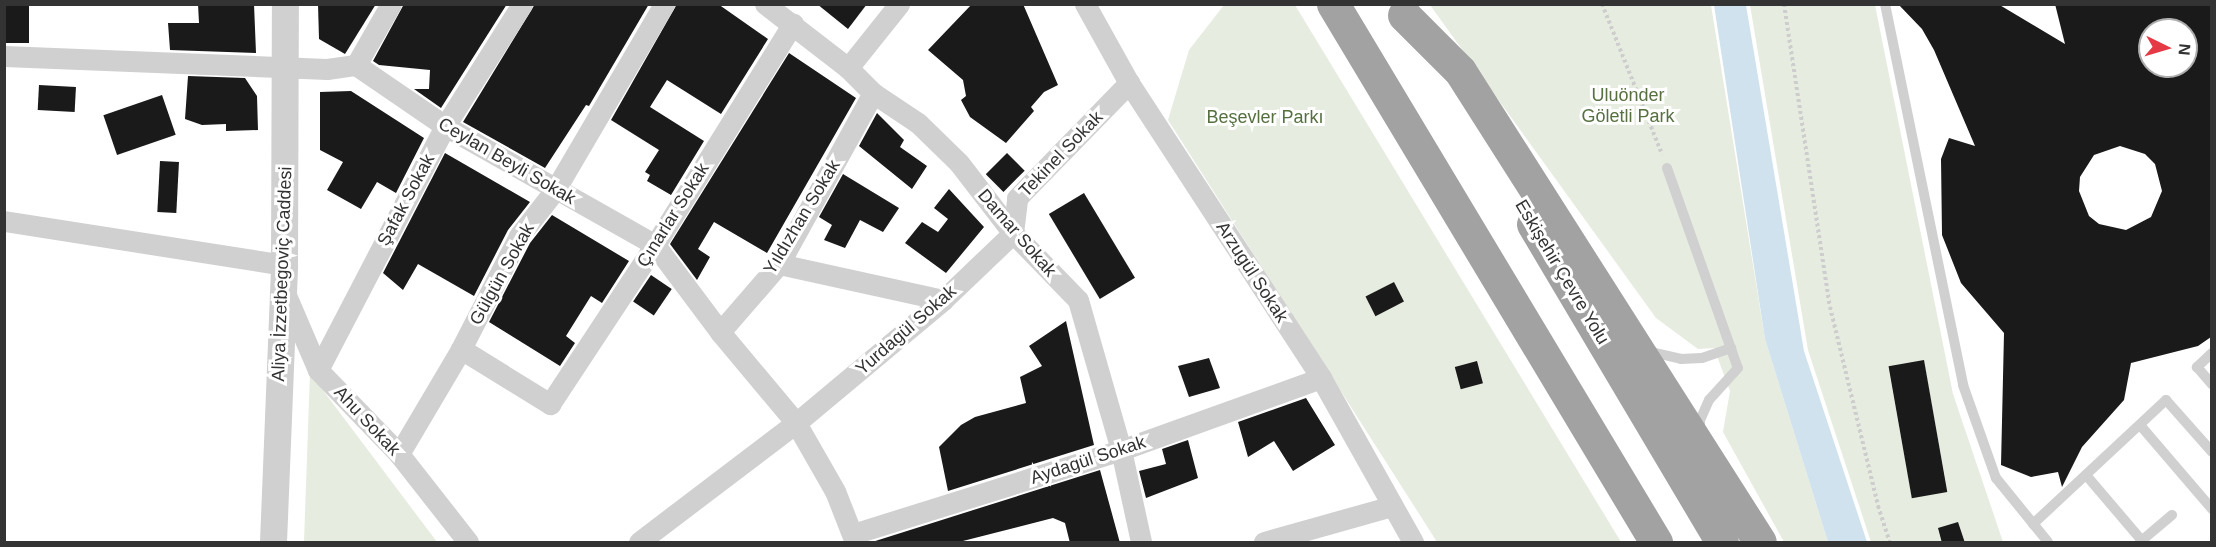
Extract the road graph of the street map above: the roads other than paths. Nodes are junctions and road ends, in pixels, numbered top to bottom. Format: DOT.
graph roads {
  1 [pos="285,4"];
  2 [pos="391,4"];
  3 [pos="522,4"];
  4 [pos="664,4"];
  5 [pos="765,4"];
  6 [pos="899,4"];
  7 [pos="1085,4"];
  8 [pos="1333,4"];
  9 [pos="1886,4"];
  10 [pos="1401,10"];
  11 [pos="793,23"];
  12 [pos="4,56"];
  13 [pos="356,65"];
  14 [pos="287,67"];
  15 [pos="848,68"];
  16 [pos="1129,83"];
  17 [pos="873,93"];
  18 [pos="445,126"];
  19 [pos="1667,168"];
  20 [pos="555,190"];
  21 [pos="4,221"];
  22 [pos="1013,233"];
  23 [pos="655,245"];
  24 [pos="779,264"];
  25 [pos="283,277"];
  26 [pos="943,300"];
  27 [pos="720,332"];
  28 [pos="1639,348"];
  29 [pos="1731,348"];
  30 [pos="461,350"];
  31 [pos="2211,353"];
  32 [pos="318,370"];
  33 [pos="1321,378"];
  34 [pos="2211,384"];
  35 [pos="796,423"];
  36 [pos="2140,425"];
  37 [pos="1700,446"];
  38 [pos="1121,450"];
  39 [pos="2211,452"];
  40 [pos="399,454"];
  41 [pos="2086,475"];
  42 [pos="1392,506"];
  43 [pos="2211,509"];
  44 [pos="2172,515"];
  45 [pos="2033,524"];
  46 [pos="854,538"];
  47 [pos="2142,542"];
  48 [pos="273,543"];
  49 [pos="468,543"];
  50 [pos="639,543"];
  51 [pos="1141,543"];
  52 [pos="1264,543"];
  53 [pos="1413,543"];
  54 [pos="1656,543"];
  55 [pos="1722,543"];
  56 [pos="1760,543"];
  57 [pos="2048,543"];
  1 -- 14 [label="street, Aliya İzzetbegoviç Caddesi"];
  2 -- 13 [label="street"];
  3 -- 18 [label="street, Şafak Sokak"];
  4 -- 20 [label="street, Gülgün Sokak"];
  5 -- 11 [label="street, Damar Sokak"];
  6 -- 15 [label="street"];
  7 -- 16 [label="street, Arzugül Sokak"];
  8 -- 54 [label="highway"];
  9 -- 45 [label="lane"];
  10 -- 28 [label="highway"];
  10 -- 55 [label="highway, Eskişehir Çevre Yolu"];
  11 -- 15 [label="street, Damar Sokak"];
  11 -- 23 [label="street, Çınarlar Sokak"];
  12 -- 14 [label="street"];
  13 -- 14 [label="street"];
  13 -- 18 [label="street, Ceylan Beyli Sokak"];
  14 -- 25 [label="street, Aliya İzzetbegoviç Caddesi"];
  15 -- 17 [label="street, Damar Sokak"];
  16 -- 22 [label="street, Tekinel Sokak"];
  16 -- 33 [label="street, Arzugül Sokak"];
  17 -- 22 [label="street, Damar Sokak"];
  17 -- 24 [label="street, Yıldızhan Sokak"];
  18 -- 20 [label="street, Ceylan Beyli Sokak"];
  18 -- 32 [label="street, Şafak Sokak"];
  19 -- 29 [label="lane"];
  20 -- 23 [label="street, Ceylan Beyli Sokak"];
  20 -- 30 [label="street, Gülgün Sokak"];
  21 -- 25 [label="street"];
  22 -- 26 [label="street, Yurdagül Sokak"];
  22 -- 38 [label="street, Damar Sokak"];
  23 -- 27 [label="street, Ceylan Beyli Sokak"];
  23 -- 30 [label="street, Çınarlar Sokak"];
  24 -- 26 [label="street"];
  24 -- 27 [label="street, Yıldızhan Sokak"];
  25 -- 32 [label="street, Ahu Sokak"];
  25 -- 48 [label="street, Aliya İzzetbegoviç Caddesi"];
  26 -- 35 [label="street, Yurdagül Sokak"];
  27 -- 35 [label="street, Ceylan Beyli Sokak"];
  28 -- 29 [label="lane"];
  28 -- 37 [label="highway"];
  29 -- 37 [label="lane"];
  30 -- 40 [label="street, Gülgün Sokak"];
  31 -- 34 [label="lane"];
  32 -- 40 [label="street, Ahu Sokak"];
  33 -- 38 [label="street, Aydagül Sokak"];
  33 -- 42 [label="street, Arzugül Sokak"];
  35 -- 46 [label="street, Ceylan Beyli Sokak"];
  35 -- 50 [label="street, Yurdagül Sokak"];
  36 -- 39 [label="lane"];
  36 -- 41 [label="lane"];
  36 -- 43 [label="lane"];
  37 -- 56 [label="highway"];
  38 -- 46 [label="street, Aydagül Sokak"];
  38 -- 51 [label="street, Damar Sokak"];
  40 -- 49 [label="street, Ahu Sokak"];
  41 -- 45 [label="lane"];
  41 -- 47 [label="lane"];
  42 -- 52 [label="street"];
  42 -- 53 [label="street, Arzugül Sokak"];
  44 -- 47 [label="lane"];
  45 -- 57 [label="lane"];
}
